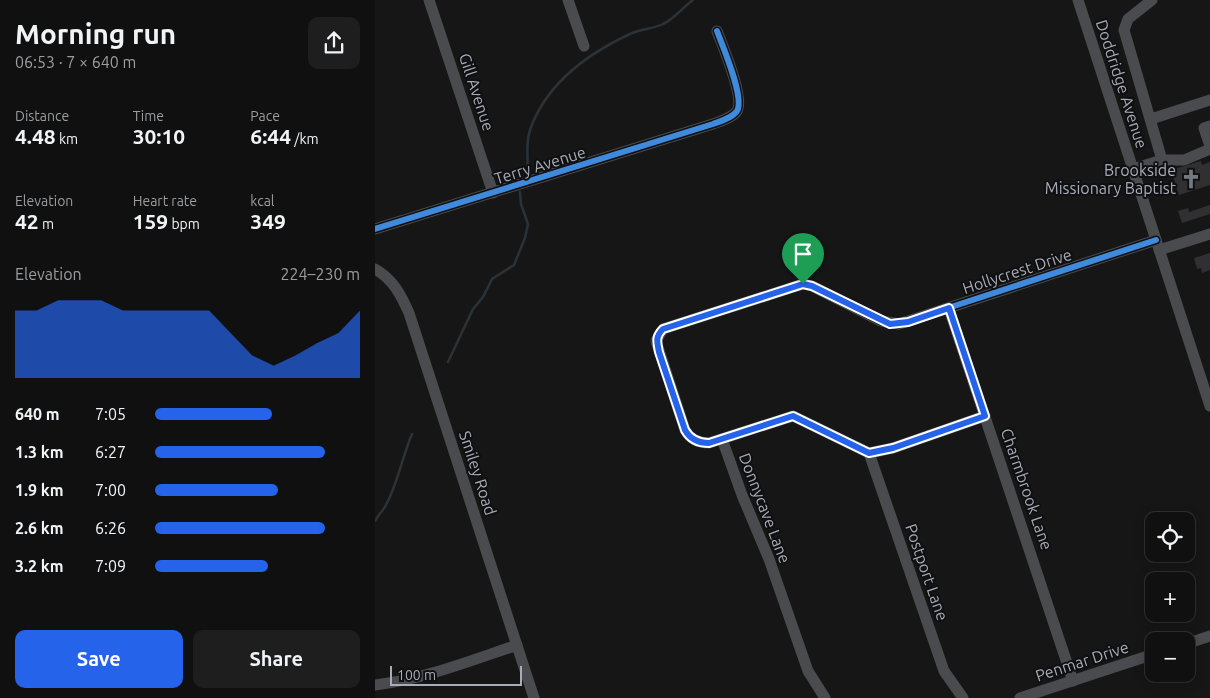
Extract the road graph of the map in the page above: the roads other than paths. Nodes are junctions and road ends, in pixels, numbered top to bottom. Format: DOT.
graph roads {
  1 [pos="429,0"];
  2 [pos="569,0"];
  3 [pos="1078,0"];
  4 [pos="1152,0"];
  5 [pos="717,31"];
  6 [pos="584,46"];
  7 [pos="1210,100"];
  8 [pos="1151,119"];
  9 [pos="1210,126"];
  10 [pos="1210,147"];
  11 [pos="1162,160"];
  12 [pos="1133,169"];
  13 [pos="493,193"];
  14 [pos="375,230"];
  15 [pos="1210,234"];
  16 [pos="1158,245"];
  17 [pos="375,269"];
  18 [pos="949,308"];
  19 [pos="663,329"];
  20 [pos="1209,399"];
  21 [pos="985,416"];
  22 [pos="722,439"];
  23 [pos="869,453"];
  24 [pos="1210,636"];
  25 [pos="1195,641"];
  26 [pos="517,645"];
  27 [pos="1145,657"];
  28 [pos="1073,681"];
  29 [pos="375,686"];
  30 [pos="534,698"];
  31 [pos="825,698"];
  32 [pos="963,698"];
  33 [pos="1020,698"];
  1 -- 13 [label="street, Gill Avenue"];
  2 -- 6 [label="street"];
  3 -- 12 [label="street, Doddridge Avenue"];
  4 -- 8 [label="street"];
  5 -- 13 [label="street, Terry Avenue"];
  7 -- 8 [label="street"];
  8 -- 11 [label="street"];
  9 -- 10 [label="street"];
  10 -- 11 [label="street"];
  11 -- 12 [label="street"];
  12 -- 16 [label="street, Doddridge Avenue"];
  13 -- 14 [label="street, Terry Avenue"];
  15 -- 16 [label="street, Hollycrest Drive"];
  16 -- 18 [label="street, Hollycrest Drive"];
  16 -- 20 [label="street, Doddridge Avenue"];
  17 -- 26 [label="street, Smiley Road"];
  18 -- 19 [label="street, Hollycrest Drive"];
  18 -- 21 [label="street, Charmbrook Lane"];
  19 -- 22 [label="street, Donnycave Lane"];
  21 -- 23 [label="street"];
  21 -- 28 [label="street, Charmbrook Lane"];
  22 -- 23 [label="street"];
  22 -- 31 [label="street, Donnycave Lane"];
  23 -- 32 [label="street, Postport Lane"];
  24 -- 25 [label="street"];
  26 -- 29 [label="street"];
  26 -- 30 [label="street, Smiley Road"];
  27 -- 28 [label="street, Penmar Drive"];
  28 -- 33 [label="street, Penmar Drive"];
}
